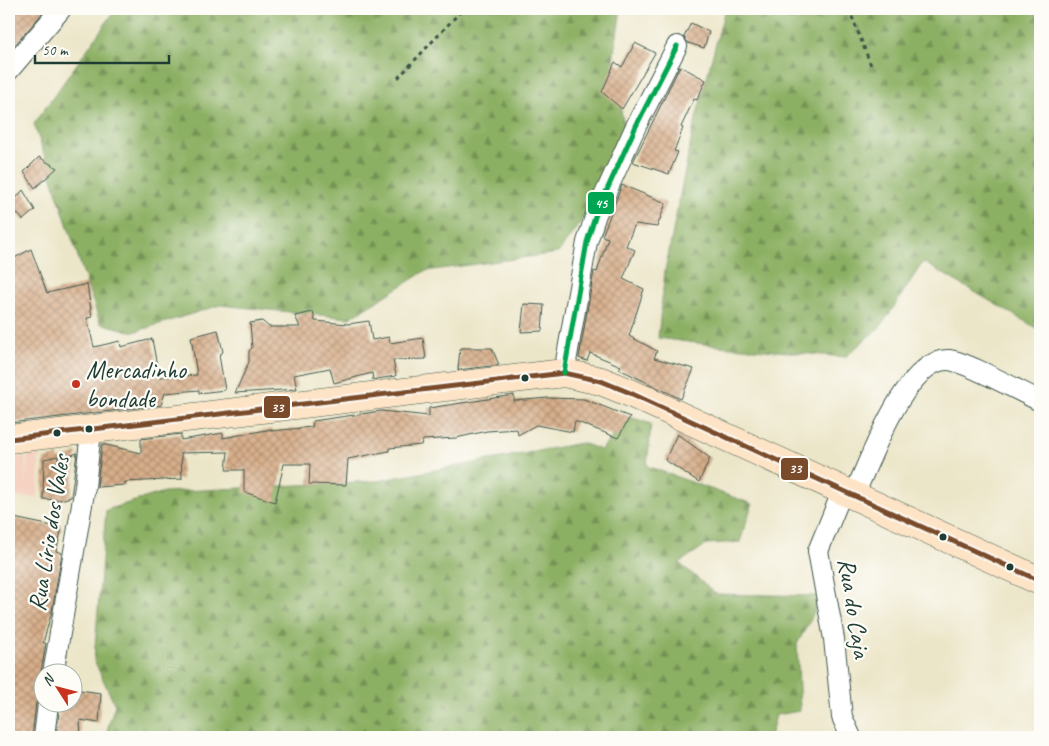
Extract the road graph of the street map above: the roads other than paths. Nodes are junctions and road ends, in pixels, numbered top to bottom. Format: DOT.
graph roads {
  1 [pos="61,9"];
  2 [pos="677,46"];
  3 [pos="10,66"];
  4 [pos="564,372"];
  5 [pos="1040,401"];
  6 [pos="91,431"];
  7 [pos="9,439"];
  8 [pos="849,493"];
  9 [pos="1040,581"];
  10 [pos="54,664"];
  11 [pos="47,714"];
  12 [pos="44,737"];
  13 [pos="851,737"];
  1 -- 3 [label="street"];
  2 -- 4 [label="street"];
  4 -- 6 [label="street"];
  4 -- 8 [label="street"];
  5 -- 8 [label="street, Rua do Caja"];
  6 -- 7 [label="street"];
  6 -- 10 [label="street, Rua Lírio dos Vales"];
  8 -- 9 [label="street"];
  8 -- 13 [label="street, Rua do Caja"];
  11 -- 12 [label="street"];
}
